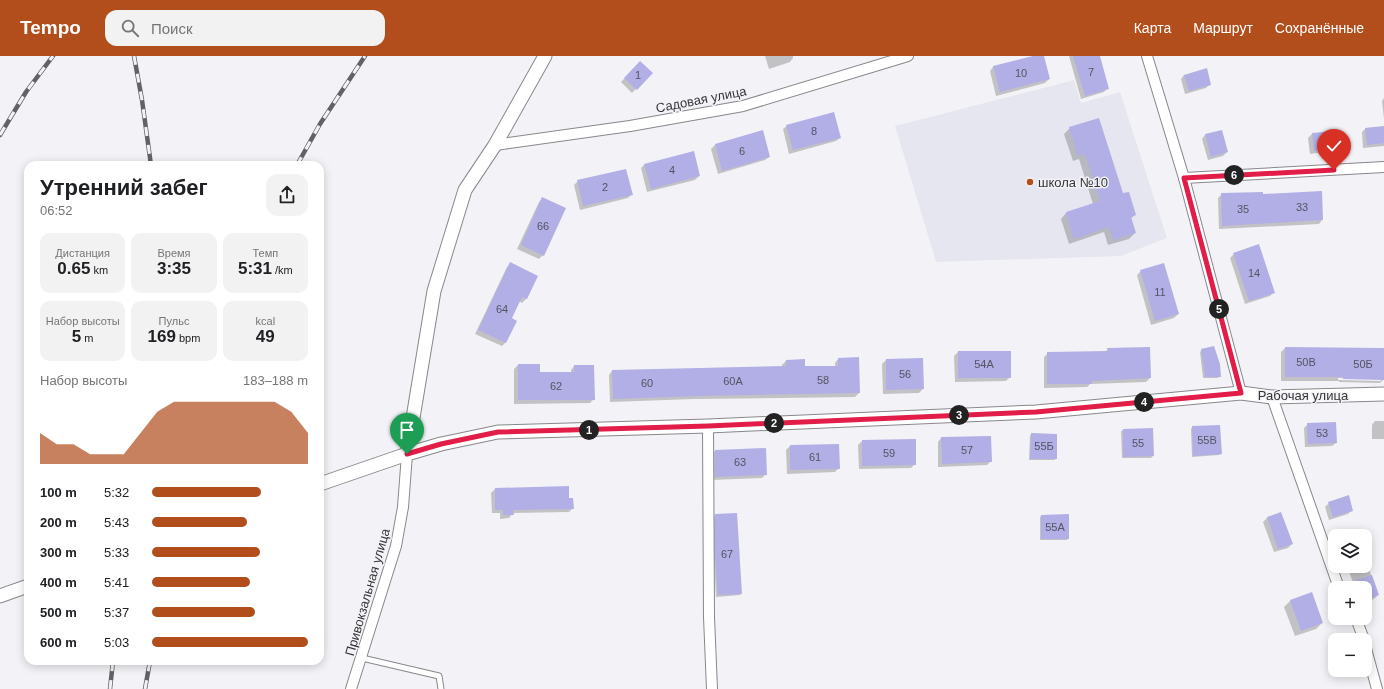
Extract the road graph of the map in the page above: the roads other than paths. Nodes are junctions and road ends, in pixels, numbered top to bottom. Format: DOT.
graph roads {
  1 [pos="545,56"];
  2 [pos="908,56"];
  3 [pos="1147,56"];
  4 [pos="495,145"];
  5 [pos="1384,167"];
  6 [pos="1184,178"];
  7 [pos="1241,393"];
  8 [pos="1384,394"];
  9 [pos="1272,397"];
  10 [pos="708,426"];
  11 [pos="407,454"];
  12 [pos="324,483"];
  13 [pos="1337,581"];
  14 [pos="24,587"];
  15 [pos="0,596"];
  16 [pos="362,658"];
  17 [pos="1372,671"];
  18 [pos="351,689"];
  19 [pos="441,689"];
  20 [pos="712,689"];
  21 [pos="1377,689"];
  1 -- 4 [label="street"];
  2 -- 4 [label="street, Садовая улица"];
  3 -- 6 [label="street"];
  4 -- 11 [label="street"];
  5 -- 6 [label="street"];
  6 -- 7 [label="street"];
  7 -- 9 [label="street, Рабочая улица"];
  7 -- 10 [label="street, Рабочая улица"];
  8 -- 9 [label="street, Рабочая улица"];
  9 -- 13 [label="street"];
  10 -- 11 [label="street, Рабочая улица"];
  10 -- 20 [label="street"];
  11 -- 12 [label="street, Рабочая улица"];
  11 -- 16 [label="street, Привокзальная улица"];
  14 -- 15 [label="street"];
  16 -- 18 [label="street, Привокзальная улица"];
  16 -- 19 [label="lane"];
  17 -- 21 [label="street"];
}
